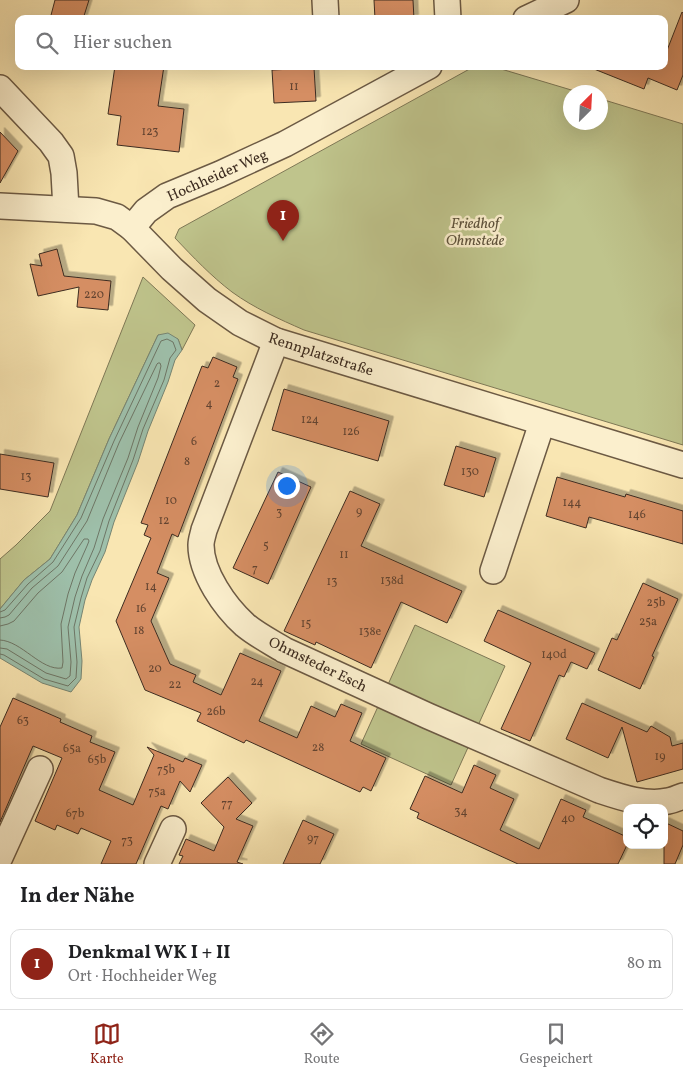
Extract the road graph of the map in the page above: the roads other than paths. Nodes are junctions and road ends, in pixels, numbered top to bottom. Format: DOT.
graph roads {
  1 [pos="325,0"];
  2 [pos="447,0"];
  3 [pos="566,0"];
  4 [pos="326,15"];
  5 [pos="448,15"];
  6 [pos="534,15"];
  7 [pos="422,70"];
  8 [pos="0,88"];
  9 [pos="0,206"];
  10 [pos="66,209"];
  11 [pos="132,228"];
  12 [pos="276,341"];
  13 [pos="542,423"];
  14 [pos="683,465"];
  15 [pos="493,571"];
  16 [pos="40,769"];
  17 [pos="683,796"];
  18 [pos="173,828"];
  19 [pos="0,857"];
  20 [pos="157,864"];
  1 -- 4 [label="street"];
  2 -- 5 [label="street"];
  3 -- 6 [label="street"];
  7 -- 11 [label="street, Hochheider Weg"];
  8 -- 10 [label="street"];
  9 -- 10 [label="street"];
  10 -- 11 [label="street"];
  11 -- 12 [label="street, Rennplatzstraße"];
  12 -- 13 [label="street, Rennplatzstraße"];
  12 -- 17 [label="street, Ohmsteder Esch"];
  13 -- 14 [label="street, Rennplatzstraße"];
  13 -- 15 [label="street"];
  16 -- 19 [label="street"];
  18 -- 20 [label="street"];
}
